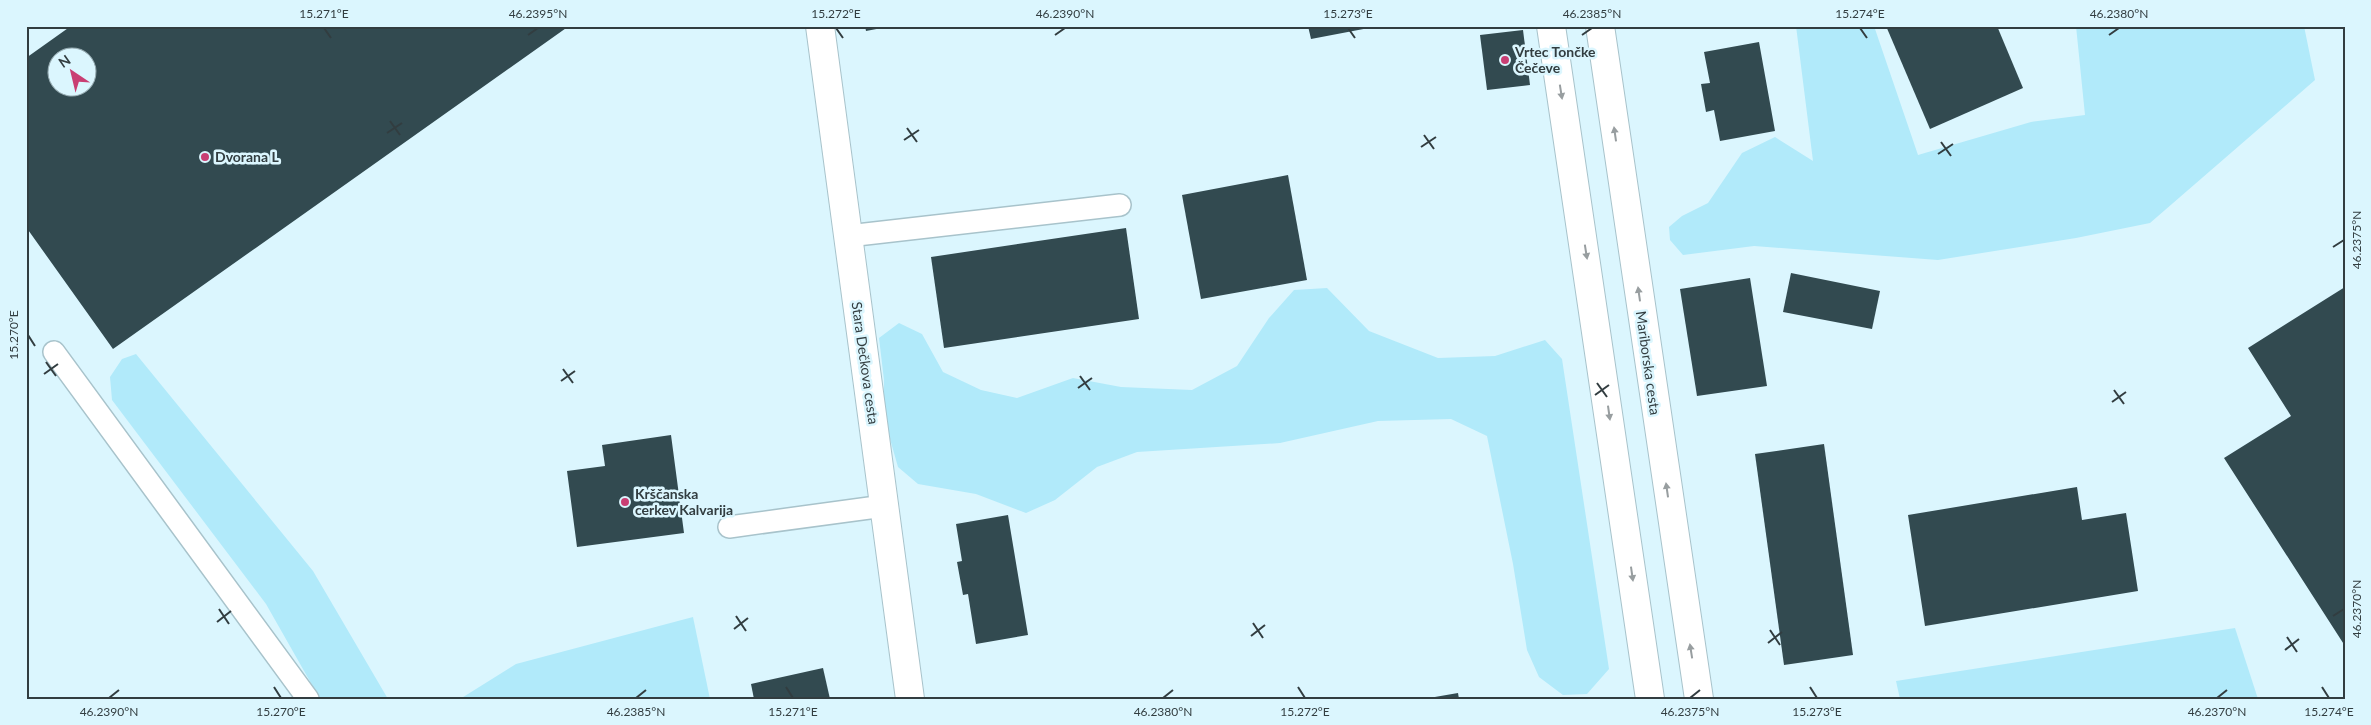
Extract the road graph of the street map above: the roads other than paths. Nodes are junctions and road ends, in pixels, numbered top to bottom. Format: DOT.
graph roads {
  1 [pos="820,26"];
  2 [pos="1552,26"];
  3 [pos="1600,26"];
  4 [pos="1120,205"];
  5 [pos="848,236"];
  6 [pos="54,352"];
  7 [pos="884,506"];
  8 [pos="729,527"];
  9 [pos="308,699"];
  10 [pos="910,699"];
  11 [pos="1650,699"];
  12 [pos="1699,699"];
  1 -- 5 [label="main road, Stara Dečkova cesta"];
  2 -- 11 [label="main road, one-way"];
  12 -- 3 [label="main road, Mariborska cesta, one-way"];
  4 -- 5 [label="lane"];
  5 -- 7 [label="main road, Stara Dečkova cesta"];
  6 -- 9 [label="lane"];
  7 -- 8 [label="lane"];
  7 -- 10 [label="main road, Stara Dečkova cesta"];
}
